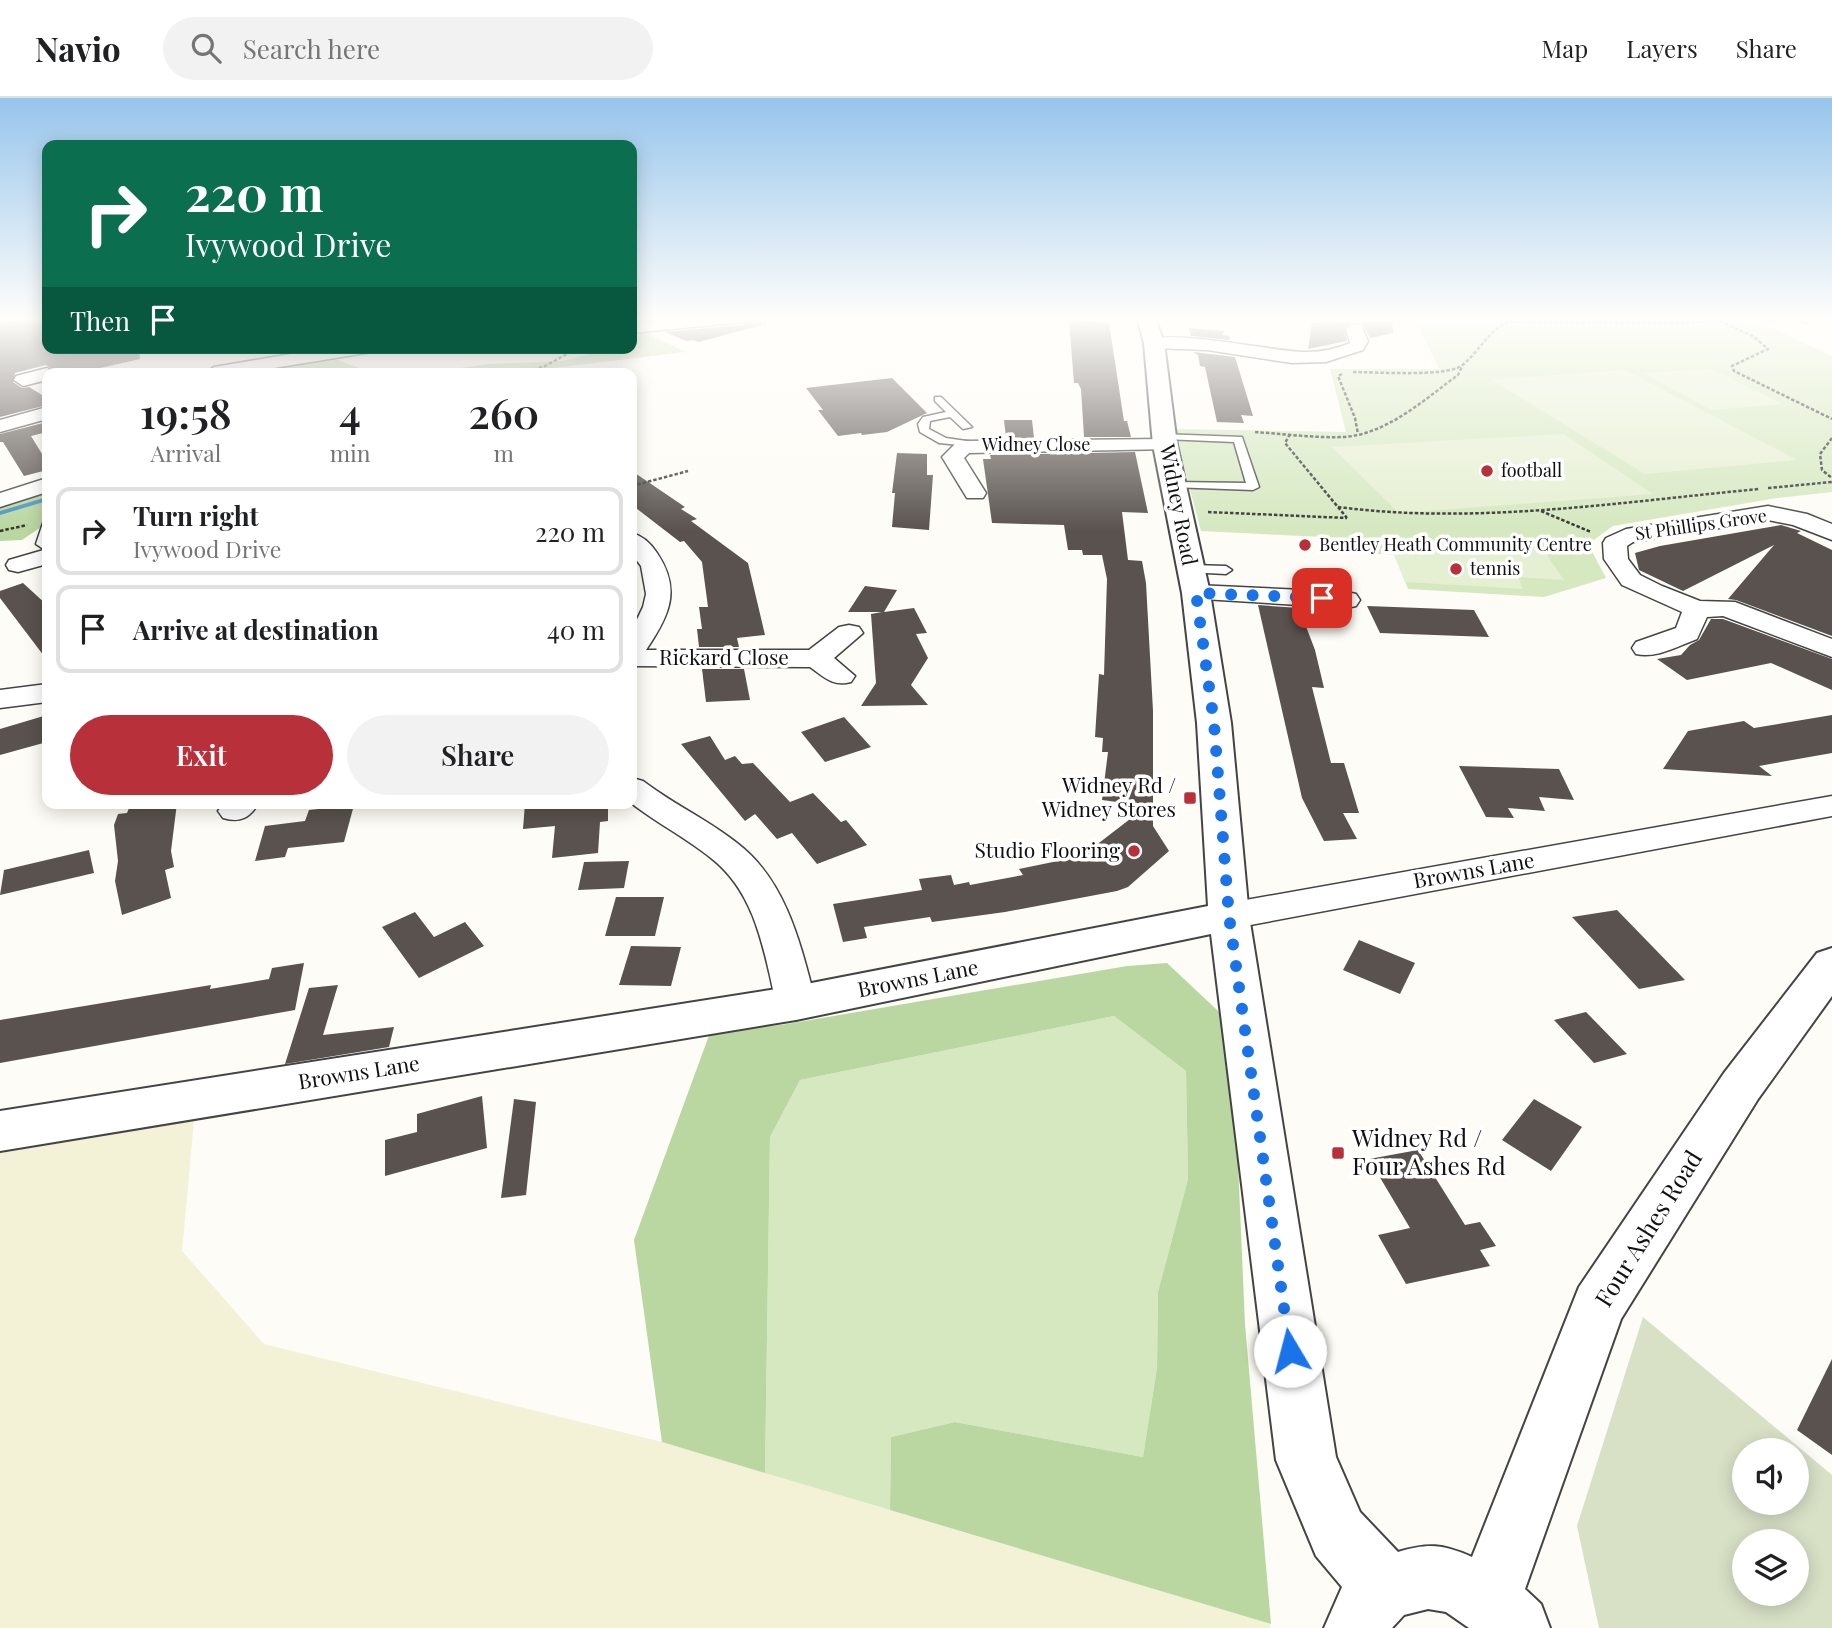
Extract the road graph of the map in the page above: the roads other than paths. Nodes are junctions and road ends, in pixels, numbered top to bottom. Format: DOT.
graph roads {
  1 [pos="1157,388"];
  2 [pos="938,398"];
  3 [pos="953,413"];
  4 [pos="42,414"];
  5 [pos="0,426"];
  6 [pos="972,436"];
  7 [pos="1164,441"];
  8 [pos="42,487"];
  9 [pos="999,494"];
  10 [pos="1177,498"];
  11 [pos="0,500"];
  12 [pos="1832,533"];
  13 [pos="637,545"];
  14 [pos="42,547"];
  15 [pos="18,565"];
  16 [pos="1204,578"];
  17 [pos="660,584"];
  18 [pos="637,586"];
  19 [pos="1347,600"];
  20 [pos="1697,609"];
  21 [pos="849,633"];
  22 [pos="637,643"];
  23 [pos="1646,648"];
  24 [pos="1832,649"];
  25 [pos="816,657"];
  26 [pos="637,658"];
  27 [pos="841,676"];
  28 [pos="42,695"];
  29 [pos="0,699"];
  30 [pos="637,792"];
  31 [pos="1832,806"];
  32 [pos="1229,916"];
  33 [pos="1832,964"];
  34 [pos="796,1003"];
  35 [pos="0,1131"];
  36 [pos="1372,1607"];
  37 [pos="1502,1614"];
  1 -- 7 [label="street, Widney Road"];
  2 -- 3 [label="lane"];
  3 -- 6 [label="lane"];
  3 -- 6 [label="lane"];
  4 -- 5 [label="street"];
  6 -- 7 [label="street, Widney Close"];
  6 -- 9 [label="street, Widney Close"];
  7 -- 10 [label="street, Widney Road"];
  7 -- 10 [label="lane"];
  8 -- 11 [label="street"];
  10 -- 16 [label="street, Widney Road"];
  12 -- 20 [label="street, St Phillips Grove"];
  13 -- 17 [label="street"];
  14 -- 15 [label="street"];
  16 -- 19 [label="street"];
  16 -- 32 [label="street, Widney Road"];
  17 -- 18 [label="street"];
  17 -- 22 [label="street"];
  20 -- 23 [label="street"];
  20 -- 24 [label="street, St Phillips Grove"];
  21 -- 25 [label="street, Rickard Close"];
  25 -- 26 [label="street, Rickard Close"];
  25 -- 27 [label="street, Rickard Close"];
  28 -- 29 [label="street"];
  30 -- 34 [label="street"];
  31 -- 32 [label="street, Browns Lane"];
  32 -- 34 [label="street, Browns Lane"];
  32 -- 36 [label="street, Widney Road"];
  33 -- 37 [label="street, Four Ashes Road"];
  34 -- 35 [label="street, Browns Lane"];
  36 -- 37 [label="street"];
}
